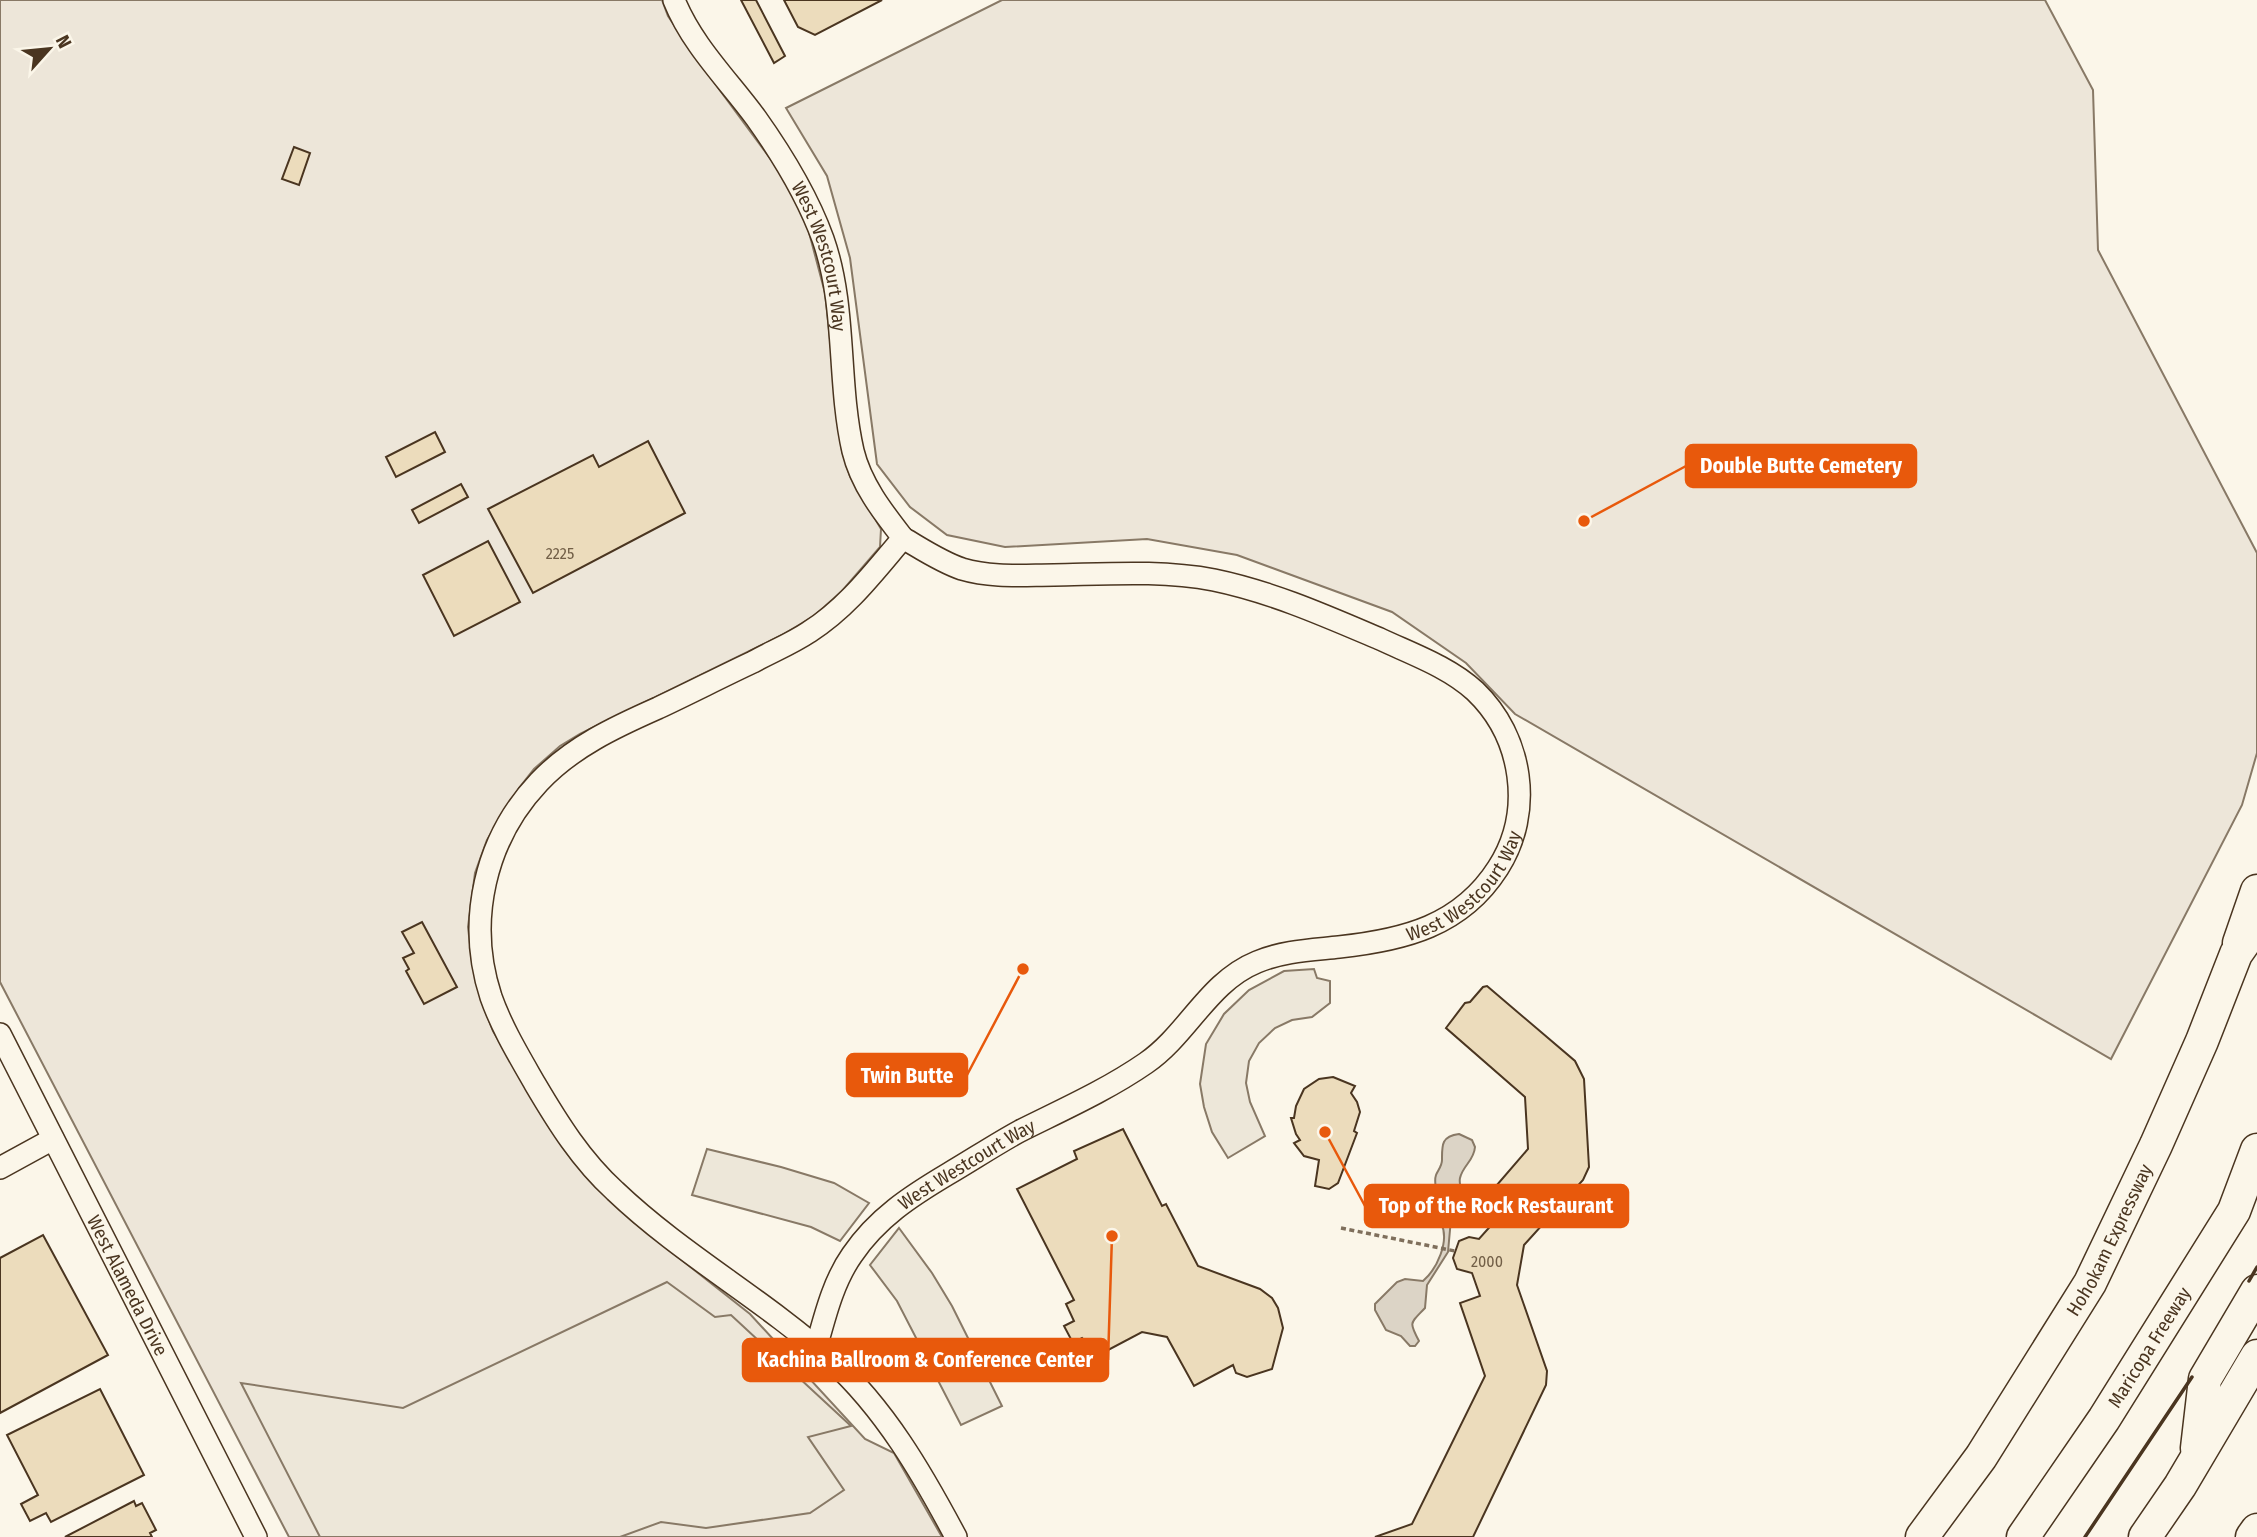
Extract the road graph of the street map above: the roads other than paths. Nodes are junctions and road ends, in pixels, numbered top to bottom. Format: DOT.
graph roads {
  1 [pos="674,0"];
  2 [pos="902,538"];
  3 [pos="2257,891"];
  4 [pos="2257,924"];
  5 [pos="2236,954"];
  6 [pos="0,1034"];
  7 [pos="53,1139"];
  8 [pos="2257,1150"];
  9 [pos="0,1168"];
  10 [pos="2257,1186"];
  11 [pos="2234,1211"];
  12 [pos="2257,1291"];
  13 [pos="816,1348"];
  14 [pos="2257,1356"];
  15 [pos="2196,1460"];
  16 [pos="2257,1530"];
  17 [pos="257,1537"];
  18 [pos="956,1537"];
  19 [pos="1922,1537"];
  20 [pos="2023,1537"];
  21 [pos="2145,1537"];
  22 [pos="2252,1537"];
  1 -- 2 [label="street, West Westcourt Way"];
  2 -- 13 [label="street"];
  2 -- 13 [label="street, West Westcourt Way"];
  3 -- 5 [label="highway"];
  4 -- 5 [label="highway, Hohokam Expressway"];
  5 -- 19 [label="highway, Hohokam Expressway"];
  6 -- 7 [label="street, West Alameda Drive"];
  7 -- 9 [label="street"];
  7 -- 17 [label="street, West Alameda Drive"];
  8 -- 11 [label="highway, Maricopa Freeway"];
  10 -- 11 [label="highway"];
  11 -- 20 [label="highway, Maricopa Freeway"];
  12 -- 15 [label="highway"];
  13 -- 18 [label="street"];
  14 -- 15 [label="highway"];
  15 -- 21 [label="highway"];
  16 -- 22 [label="highway"];
}
